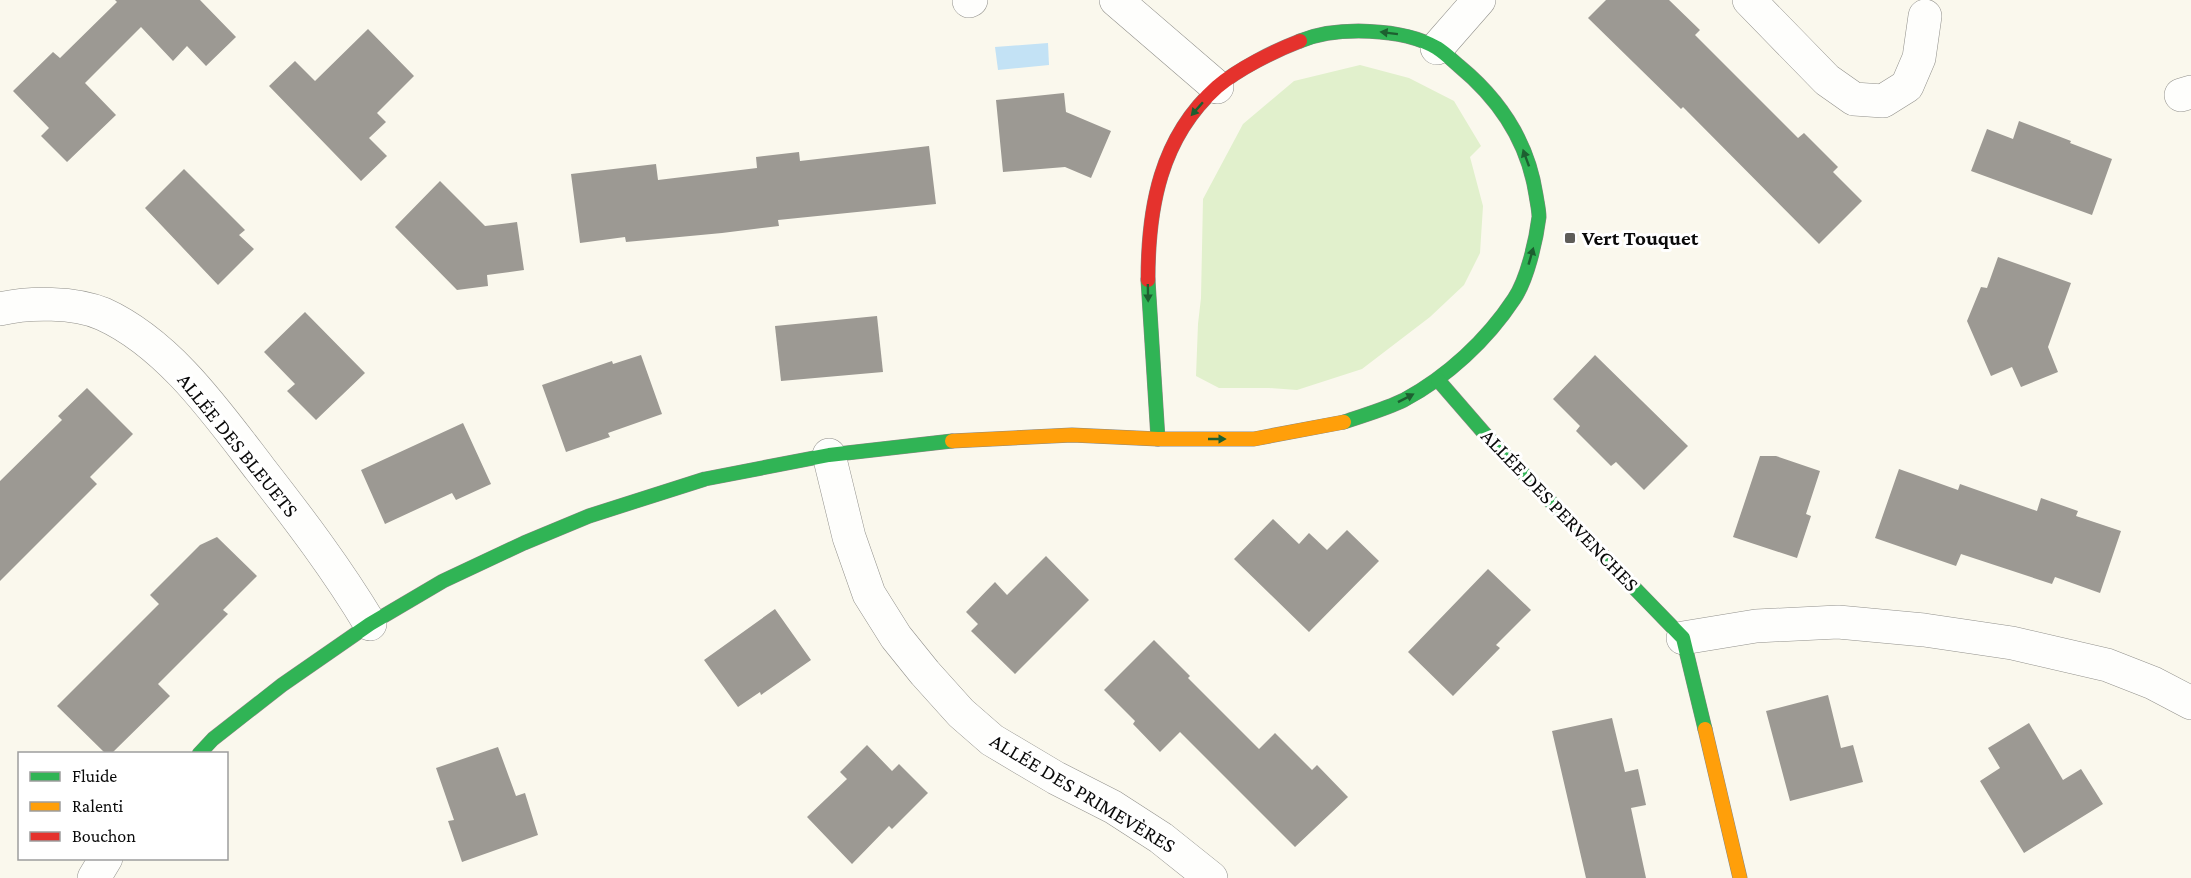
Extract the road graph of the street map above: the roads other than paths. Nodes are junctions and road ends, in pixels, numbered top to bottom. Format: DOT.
graph roads {
  1 [pos="1116,0"];
  2 [pos="1479,0"];
  3 [pos="1749,0"];
  4 [pos="1925,16"];
  5 [pos="1437,48"];
  6 [pos="1217,87"];
  7 [pos="0,309"];
  8 [pos="1438,380"];
  9 [pos="1158,439"];
  10 [pos="830,455"];
  11 [pos="370,624"];
  12 [pos="1683,638"];
  13 [pos="2191,704"];
  14 [pos="200,752"];
  15 [pos="105,860"];
  16 [pos="94,878"];
  17 [pos="1211,878"];
  18 [pos="1740,878"];
  1 -- 6 [label="street"];
  2 -- 5 [label="street"];
  3 -- 4 [label="street"];
  5 -- 6 [label="street, one-way"];
  8 -- 5 [label="street, one-way"];
  6 -- 9 [label="street, one-way"];
  7 -- 11 [label="street, ALLÉE DES BLEUETS"];
  9 -- 8 [label="street, one-way"];
  8 -- 12 [label="street, ALLÉE DES PERVENCHES"];
  9 -- 10 [label="street"];
  10 -- 11 [label="street"];
  10 -- 17 [label="street, ALLÉE DES PRIMEVÈRES"];
  11 -- 14 [label="street"];
  12 -- 13 [label="street"];
  12 -- 18 [label="street"];
  15 -- 16 [label="street"];
}
